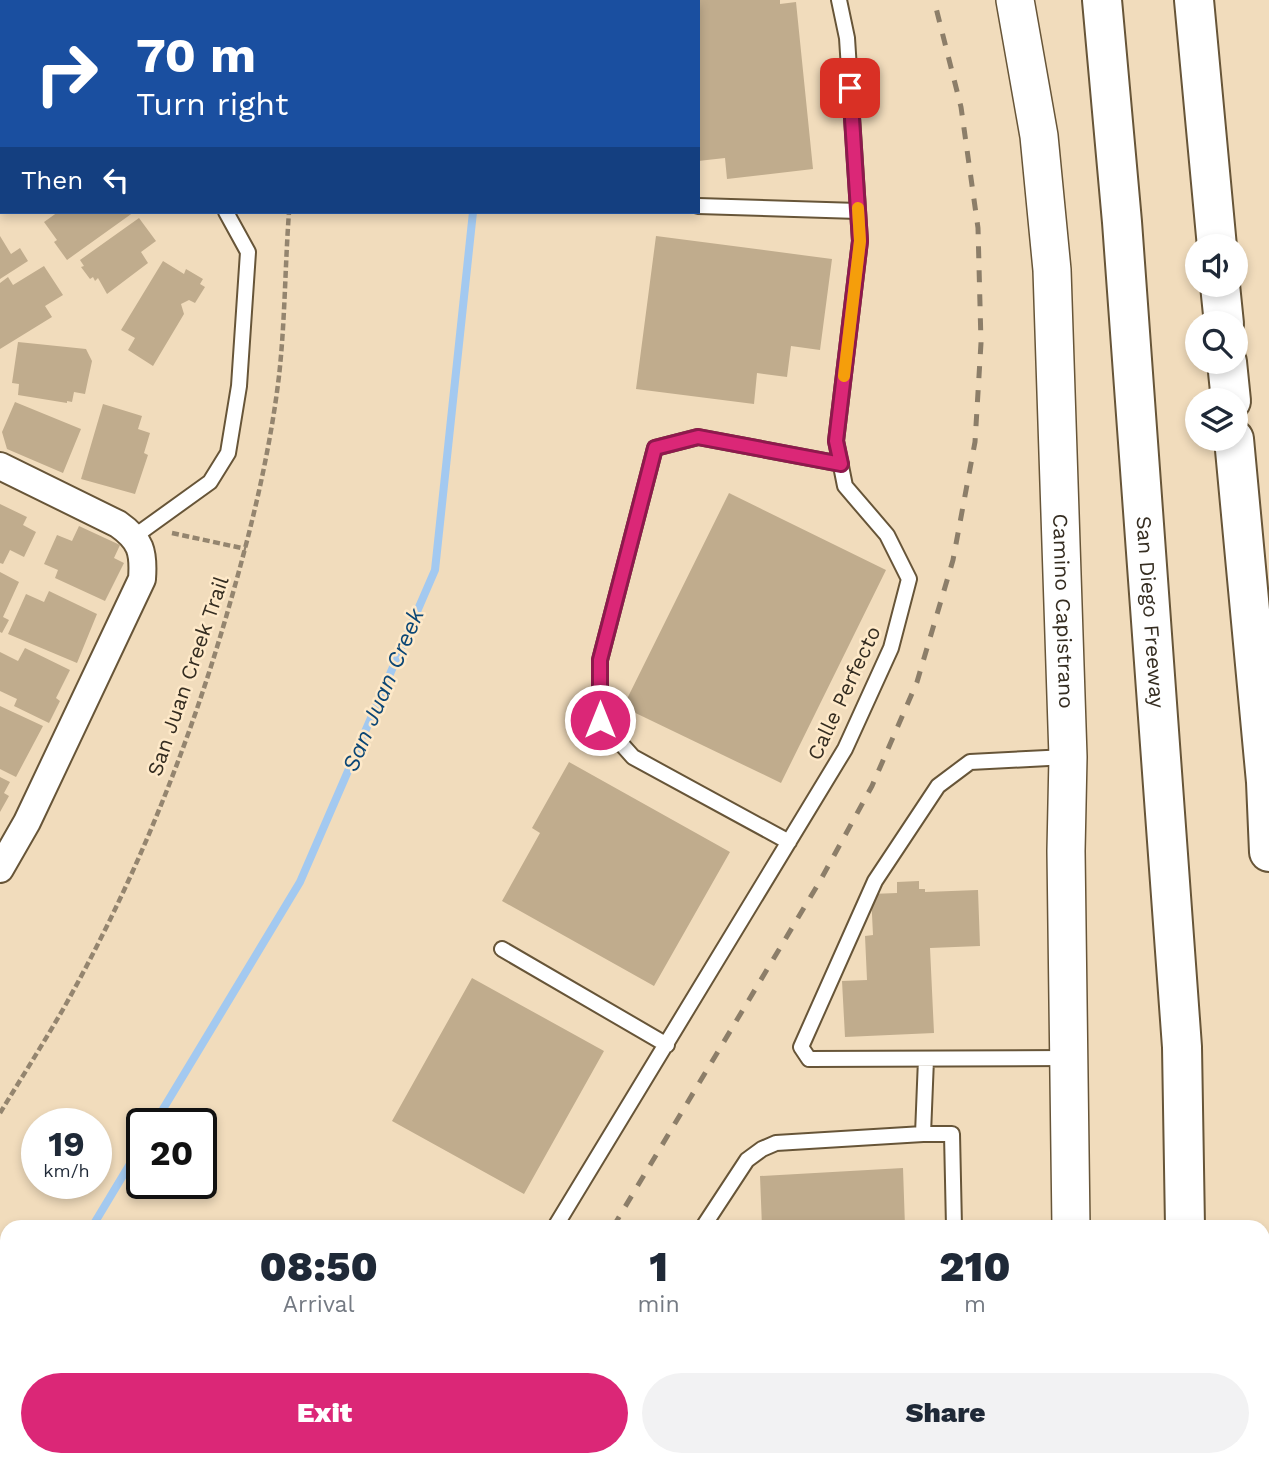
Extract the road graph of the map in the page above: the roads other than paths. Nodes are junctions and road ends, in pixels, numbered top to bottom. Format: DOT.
graph roads {
  1 [pos="839,0"];
  2 [pos="1015,0"];
  3 [pos="1102,0"];
  4 [pos="1194,0"];
  5 [pos="700,206"];
  6 [pos="858,211"];
  7 [pos="227,214"];
  8 [pos="1216,234"];
  9 [pos="1235,451"];
  10 [pos="841,464"];
  11 [pos="0,466"];
  12 [pos="143,528"];
  13 [pos="1068,757"];
  14 [pos="1267,776"];
  15 [pos="789,842"];
  16 [pos="1269,852"];
  17 [pos="0,869"];
  18 [pos="502,949"];
  19 [pos="667,1045"];
  20 [pos="1068,1058"];
  21 [pos="926,1059"];
  22 [pos="923,1134"];
  23 [pos="559,1220"];
  24 [pos="708,1220"];
  25 [pos="954,1220"];
  26 [pos="1071,1220"];
  27 [pos="1185,1220"];
  1 -- 6 [label="lane, Calle Perfecto"];
  2 -- 13 [label="main road, Camino Capistrano"];
  3 -- 27 [label="highway, San Diego Freeway"];
  4 -- 8 [label="highway"];
  5 -- 6 [label="lane"];
  6 -- 10 [label="lane, Calle Perfecto"];
  7 -- 12 [label="lane"];
  9 -- 14 [label="highway"];
  10 -- 15 [label="lane, Calle Perfecto"];
  10 -- 15 [label="lane"];
  11 -- 12 [label="street"];
  12 -- 17 [label="street"];
  13 -- 20 [label="main road, Camino Capistrano"];
  13 -- 21 [label="lane"];
  14 -- 16 [label="highway"];
  15 -- 19 [label="lane, Calle Perfecto"];
  18 -- 19 [label="lane"];
  19 -- 23 [label="lane, Calle Perfecto"];
  20 -- 21 [label="lane"];
  20 -- 26 [label="main road, Camino Capistrano"];
  21 -- 22 [label="lane"];
  22 -- 24 [label="lane"];
  22 -- 25 [label="lane"];
}
